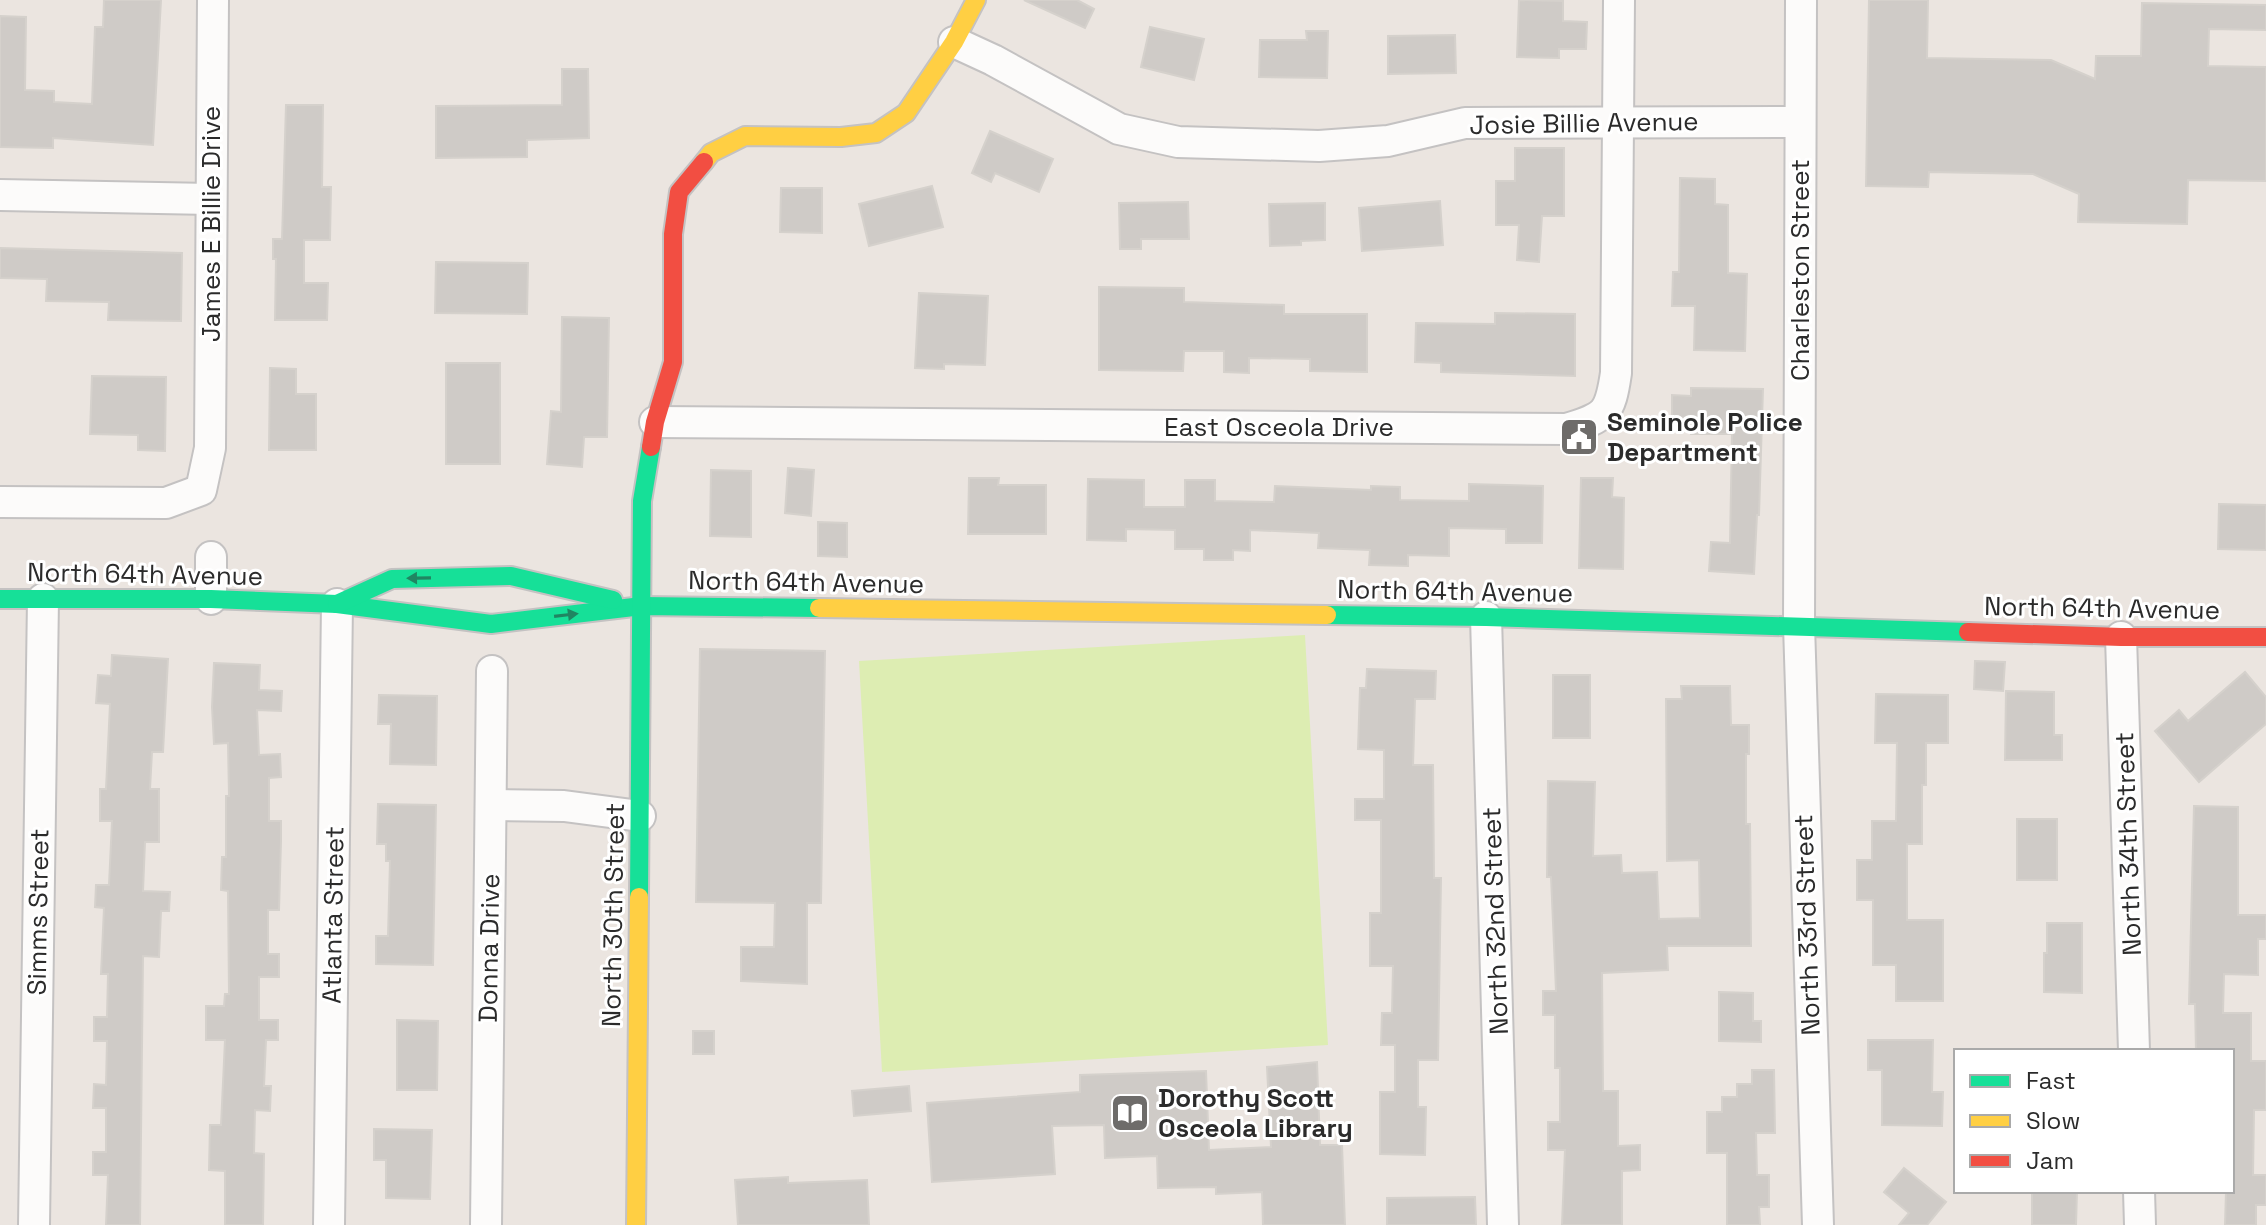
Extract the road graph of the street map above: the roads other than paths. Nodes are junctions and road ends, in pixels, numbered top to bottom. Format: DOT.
graph roads {
  1 [pos="213,0"];
  2 [pos="976,0"];
  3 [pos="1619,0"];
  4 [pos="1801,0"];
  5 [pos="954,42"];
  6 [pos="1619,121"];
  7 [pos="1799,122"];
  8 [pos="0,195"];
  9 [pos="211,199"];
  10 [pos="655,422"];
  11 [pos="0,502"];
  12 [pos="211,557"];
  13 [pos="0,599"];
  14 [pos="43,599"];
  15 [pos="211,599"];
  16 [pos="337,604"];
  17 [pos="642,606"];
  18 [pos="1486,617"];
  19 [pos="1799,625"];
  20 [pos="2121,637"];
  21 [pos="2266,637"];
  22 [pos="492,671"];
  23 [pos="491,805"];
  24 [pos="640,816"];
  25 [pos="2134,1049"];
  26 [pos="2139,1193"];
  27 [pos="34,1225"];
  28 [pos="329,1225"];
  29 [pos="486,1225"];
  30 [pos="636,1225"];
  31 [pos="1503,1225"];
  32 [pos="1818,1225"];
  33 [pos="2140,1225"];
  1 -- 9 [label="street, James E Billie Drive"];
  2 -- 5 [label="street"];
  3 -- 6 [label="street, East Osceola Drive"];
  4 -- 7 [label="street, Charleston Street"];
  5 -- 6 [label="street, Josie Billie Avenue"];
  5 -- 10 [label="street"];
  6 -- 7 [label="street, Josie Billie Avenue"];
  6 -- 10 [label="street, East Osceola Drive"];
  7 -- 19 [label="street, Charleston Street"];
  8 -- 9 [label="street"];
  9 -- 11 [label="street, James E Billie Drive"];
  10 -- 17 [label="street"];
  12 -- 15 [label="street"];
  13 -- 14 [label="street, North 64th Avenue"];
  14 -- 15 [label="street, North 64th Avenue"];
  14 -- 27 [label="street, Simms Street"];
  15 -- 16 [label="street, North 64th Avenue"];
  16 -- 17 [label="street, North 64th Avenue, one-way"];
  17 -- 16 [label="street, North 64th Avenue, one-way"];
  16 -- 28 [label="street, Atlanta Street"];
  17 -- 18 [label="street, North 64th Avenue"];
  17 -- 24 [label="street, North 30th Street"];
  18 -- 19 [label="street, North 64th Avenue"];
  18 -- 31 [label="street, North 32nd Street"];
  19 -- 20 [label="street, North 64th Avenue"];
  19 -- 32 [label="street, North 33rd Street"];
  20 -- 21 [label="street, North 64th Avenue"];
  20 -- 25 [label="street, North 34th Street"];
  22 -- 23 [label="street, Donna Drive"];
  23 -- 24 [label="street"];
  23 -- 29 [label="street, Donna Drive"];
  24 -- 30 [label="street, North 30th Street"];
  26 -- 33 [label="street"];
}
